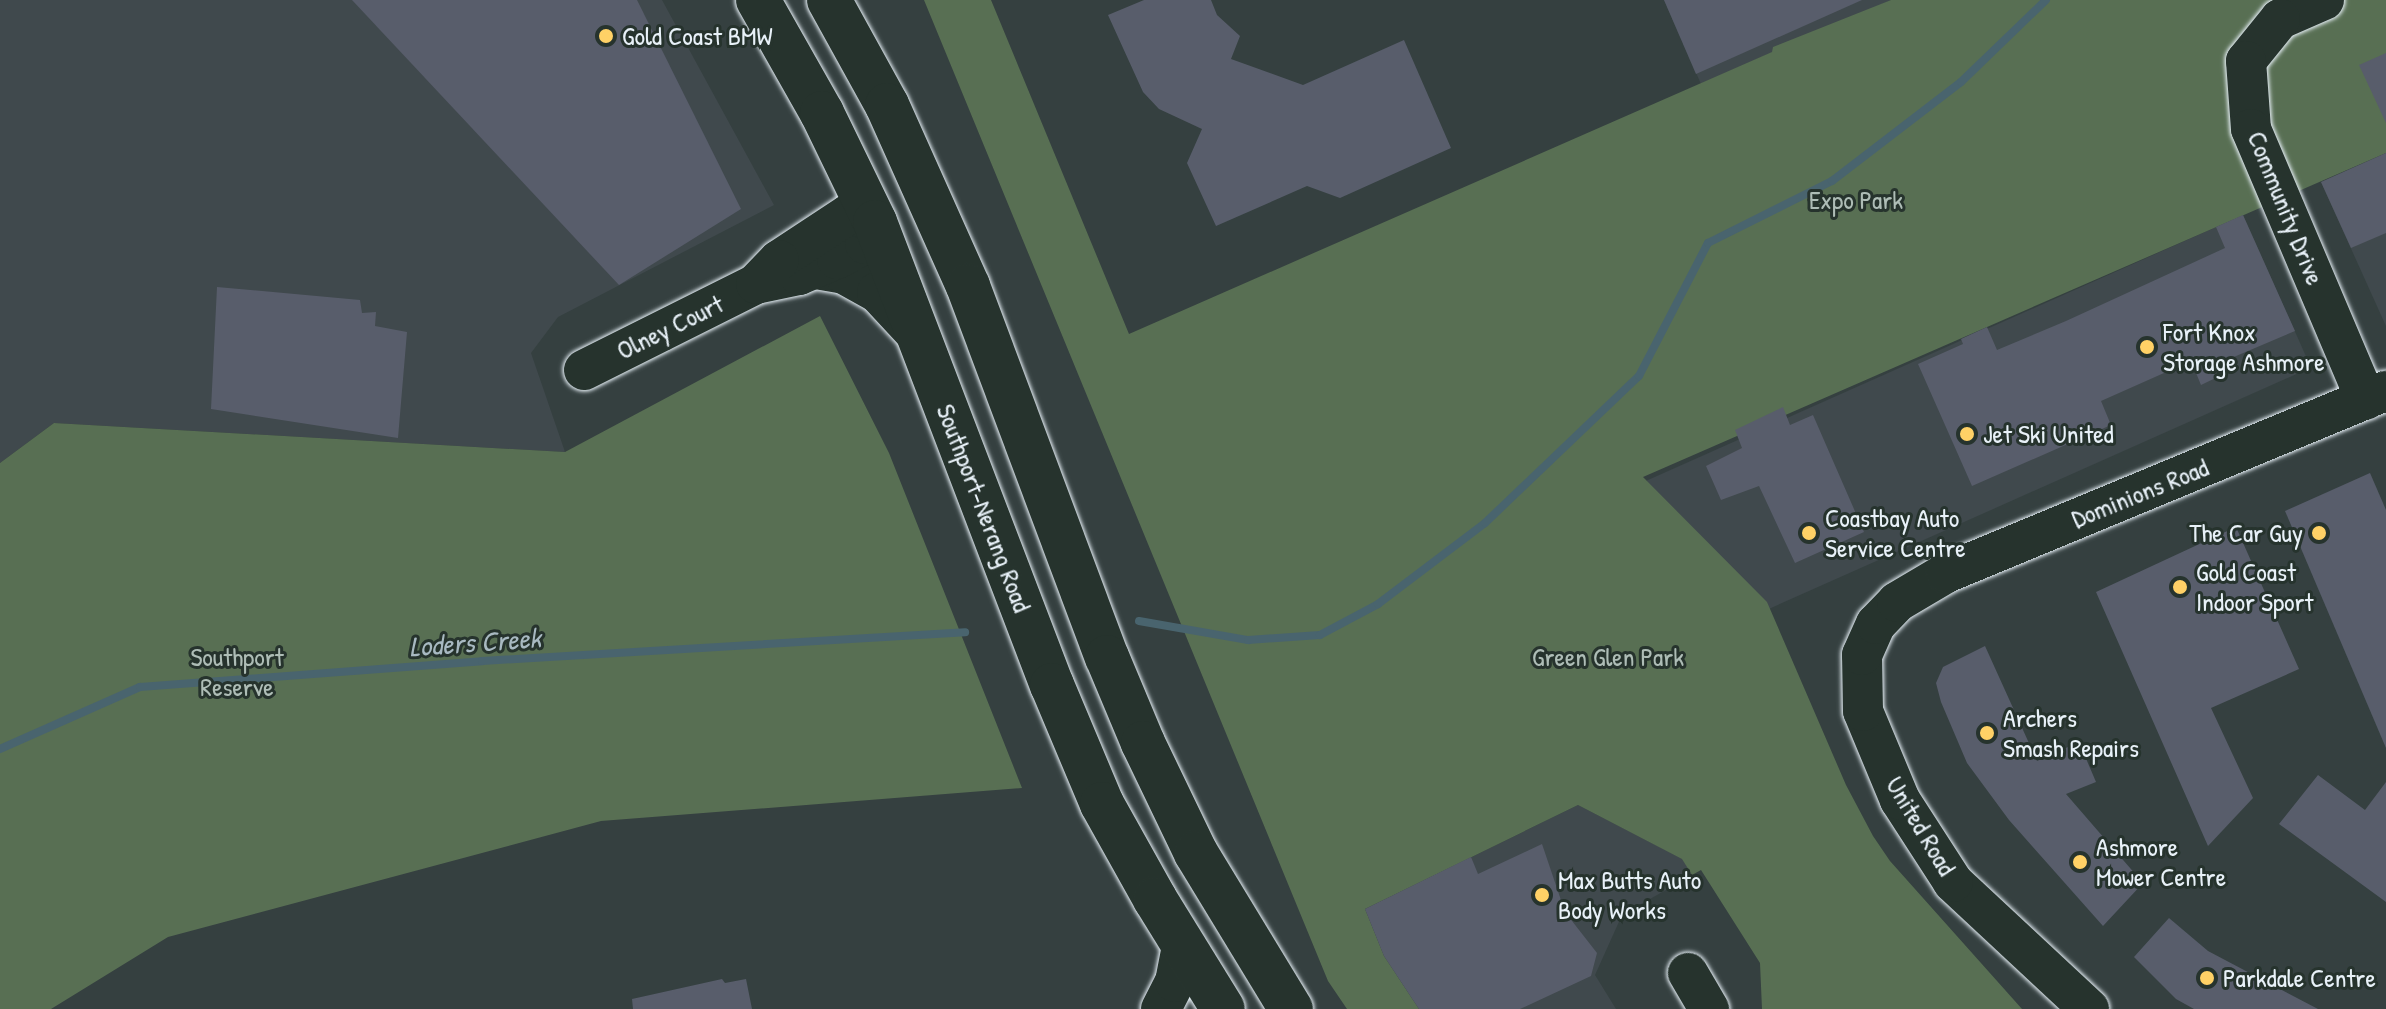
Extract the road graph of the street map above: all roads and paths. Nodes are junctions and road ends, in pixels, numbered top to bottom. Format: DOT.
graph roads {
  1 [pos="758,0"];
  2 [pos="829,0"];
  3 [pos="2324,0"];
  4 [pos="930,198"];
  5 [pos="875,222"];
  6 [pos="816,269"];
  7 [pos="756,284"];
  8 [pos="921,340"];
  9 [pos="584,370"];
  10 [pos="2376,396"];
  11 [pos="1897,602"];
  12 [pos="1182,945"];
  13 [pos="1688,973"];
  14 [pos="1277,1003"];
  15 [pos="1161,1009"];
  16 [pos="1223,1009"];
  17 [pos="1237,1009"];
  18 [pos="1709,1009"];
  19 [pos="2089,1009"];
  1 -- 5 [label="main road, Southport-Nerang Road"];
  2 -- 4 [label="main road"];
  3 -- 10 [label="street, Community Drive"];
  4 -- 5 [label="main road"];
  4 -- 14 [label="main road"];
  5 -- 6 [label="street, Olney Court"];
  5 -- 7 [label="street, Olney Court"];
  5 -- 8 [label="main road, Southport-Nerang Road"];
  6 -- 7 [label="street, Olney Court"];
  6 -- 8 [label="street, Olney Court"];
  7 -- 9 [label="street, Olney Court"];
  8 -- 12 [label="main road, Southport-Nerang Road"];
  10 -- 11 [label="street, Dominions Road"];
  11 -- 19 [label="street, United Road"];
  12 -- 15 [label="street"];
  12 -- 16 [label="main road, Southport-Nerang Road"];
  13 -- 18 [label="street"];
  14 -- 17 [label="main road"];
}
